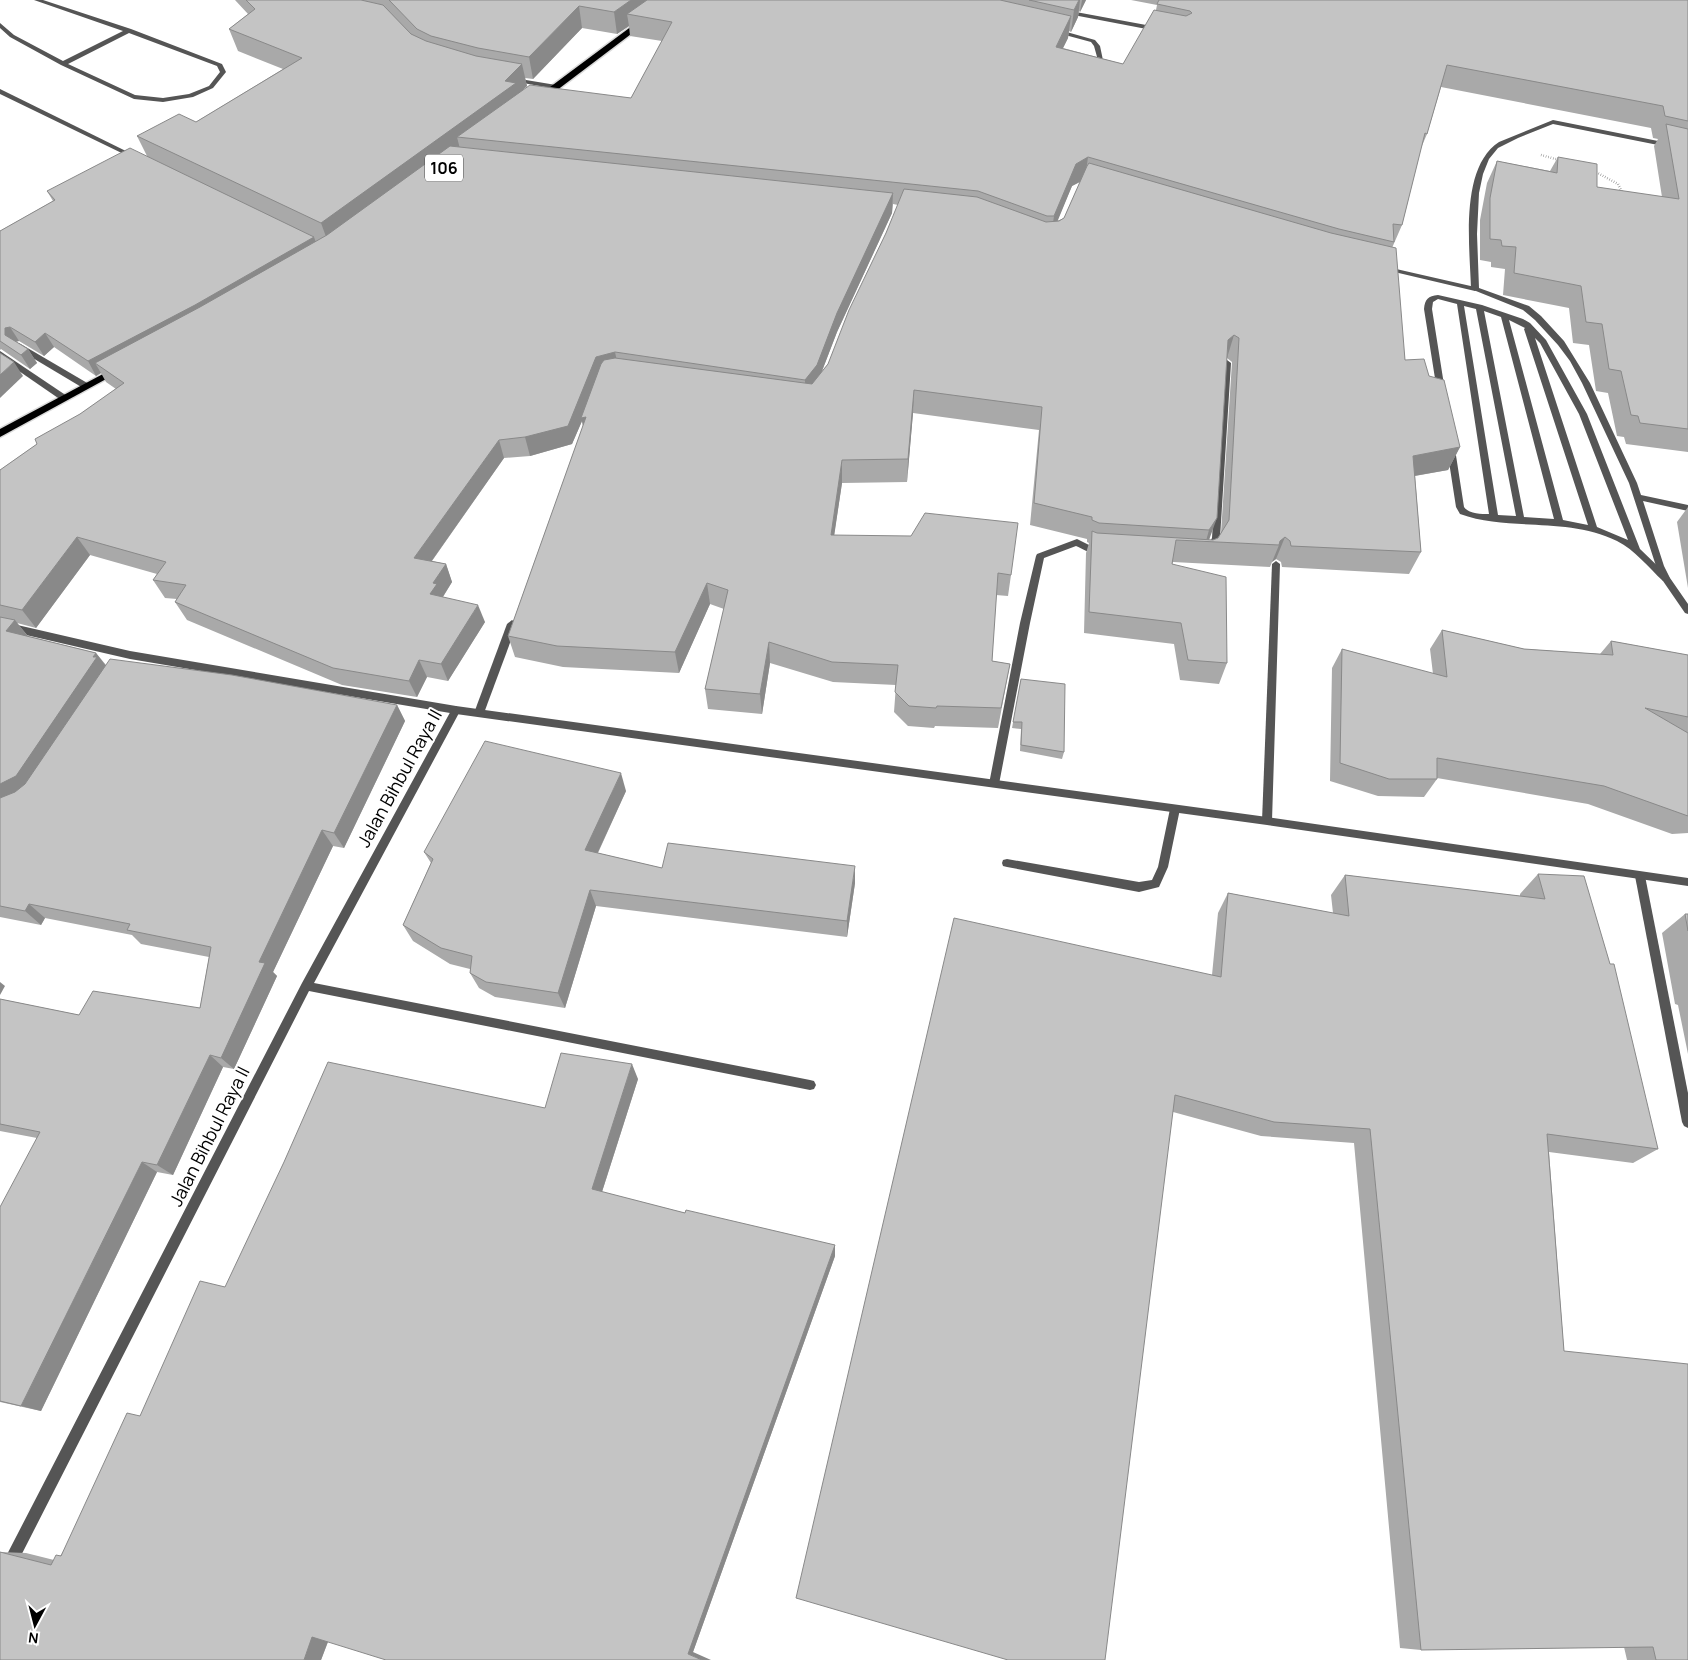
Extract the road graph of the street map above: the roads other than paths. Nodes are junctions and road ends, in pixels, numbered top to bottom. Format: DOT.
graph roads {
  1 [pos="37,0"];
  2 [pos="1059,11"];
  3 [pos="649,17"];
  4 [pos="0,25"];
  5 [pos="1045,29"];
  6 [pos="129,30"];
  7 [pos="1163,30"];
  8 [pos="63,64"];
  9 [pos="1102,64"];
  10 [pos="510,79"];
  11 [pos="556,87"];
  12 [pos="0,91"];
  13 [pos="532,104"];
  14 [pos="1688,148"];
  15 [pos="141,160"];
  16 [pos="1374,265"];
  17 [pos="1475,289"];
  18 [pos="1460,302"];
  19 [pos="1479,307"];
  20 [pos="1504,315"];
  21 [pos="1527,325"];
  22 [pos="18,346"];
  23 [pos="0,354"];
  24 [pos="1227,363"];
  25 [pos="129,364"];
  26 [pos="86,386"];
  27 [pos="64,398"];
  28 [pos="1443,403"];
  29 [pos="0,433"];
  30 [pos="1449,441"];
  31 [pos="1637,498"];
  32 [pos="1688,508"];
  33 [pos="1494,519"];
  34 [pos="1521,521"];
  35 [pos="1560,524"];
  36 [pos="1593,528"];
  37 [pos="1111,551"];
  38 [pos="1637,552"];
  39 [pos="1197,556"];
  40 [pos="1276,564"];
  41 [pos="1666,579"];
  42 [pos="1688,611"];
  43 [pos="514,619"];
  44 [pos="0,625"];
  45 [pos="456,710"];
  46 [pos="479,713"];
  47 [pos="994,784"];
  48 [pos="1175,809"];
  49 [pos="1267,821"];
  50 [pos="1007,863"];
  51 [pos="1640,876"];
  52 [pos="1688,882"];
  53 [pos="306,986"];
  54 [pos="810,1086"];
  55 [pos="1688,1122"];
  56 [pos="0,1582"];
  1 -- 6 [label="street"];
  2 -- 7 [label="street"];
  3 -- 11 [label="main road"];
  4 -- 8 [label="street"];
  5 -- 9 [label="street"];
  6 -- 8 [label="street"];
  6 -- 8 [label="street"];
  10 -- 11 [label="street"];
  11 -- 13 [label="main road"];
  12 -- 15 [label="street"];
  14 -- 17 [label="street"];
  16 -- 17 [label="street"];
  17 -- 31 [label="street"];
  18 -- 19 [label="street"];
  18 -- 28 [label="street"];
  18 -- 33 [label="street"];
  19 -- 20 [label="street"];
  19 -- 34 [label="street"];
  20 -- 21 [label="street"];
  20 -- 35 [label="street"];
  21 -- 36 [label="street"];
  21 -- 38 [label="street"];
  22 -- 26 [label="street"];
  23 -- 27 [label="street"];
  24 -- 39 [label="street"];
  25 -- 26 [label="main road"];
  26 -- 27 [label="main road"];
  27 -- 29 [label="main road"];
  30 -- 33 [label="street"];
  31 -- 32 [label="street"];
  31 -- 41 [label="street"];
  33 -- 34 [label="street"];
  34 -- 35 [label="street"];
  35 -- 36 [label="street"];
  36 -- 38 [label="street"];
  37 -- 47 [label="street"];
  38 -- 41 [label="street"];
  40 -- 49 [label="street"];
  41 -- 42 [label="street"];
  43 -- 46 [label="street"];
  44 -- 45 [label="street"];
  45 -- 46 [label="street"];
  45 -- 53 [label="street, Jalan Bihbul Raya II"];
  46 -- 47 [label="street"];
  47 -- 48 [label="street"];
  48 -- 49 [label="street"];
  48 -- 50 [label="street"];
  49 -- 51 [label="street"];
  51 -- 52 [label="street"];
  51 -- 55 [label="street"];
  53 -- 54 [label="street"];
  53 -- 56 [label="street, Jalan Bihbul Raya II"];
}
